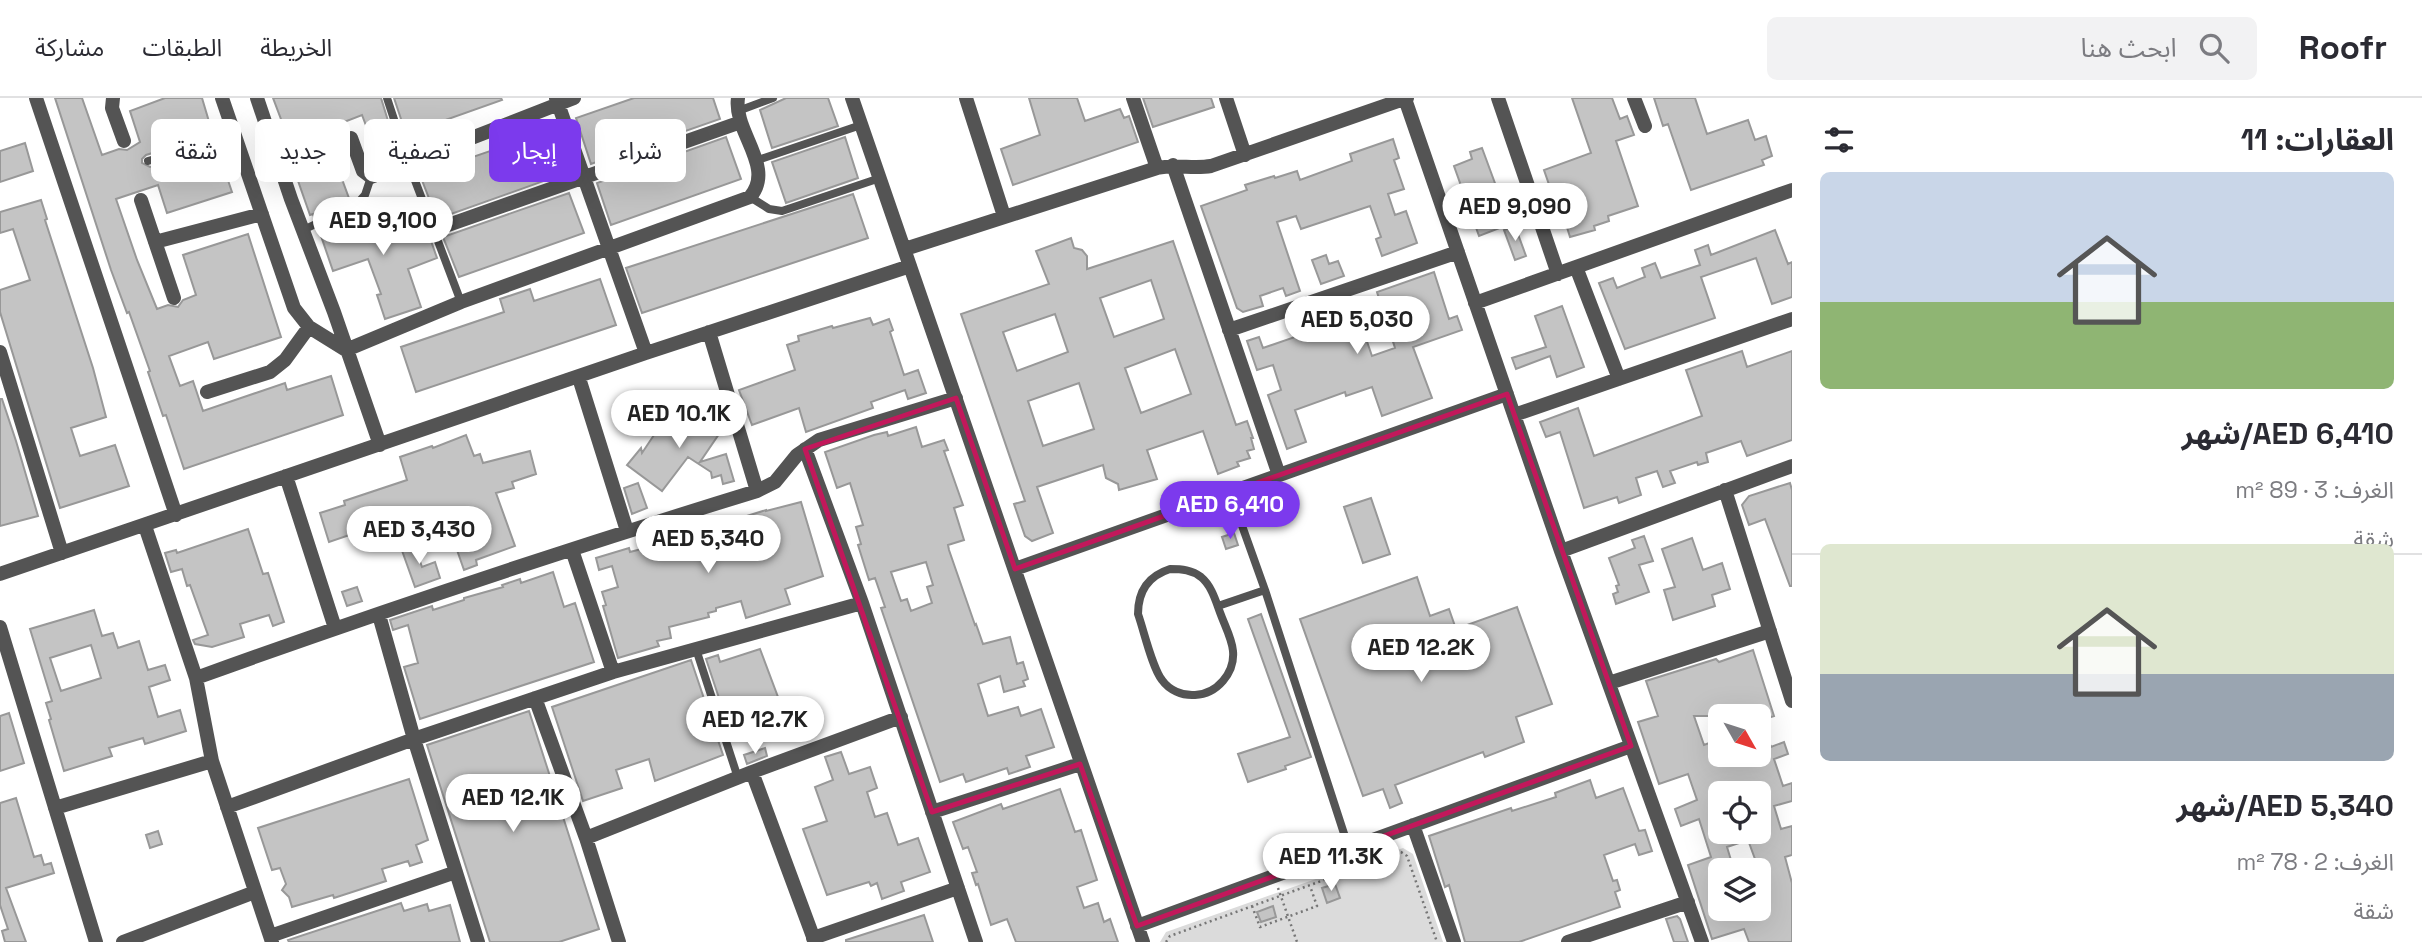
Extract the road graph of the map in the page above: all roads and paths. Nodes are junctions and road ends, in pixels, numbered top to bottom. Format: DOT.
graph roads {
  1 [pos="36,98"];
  2 [pos="113,98"];
  3 [pos="222,98"];
  4 [pos="387,98"];
  5 [pos="574,98"];
  6 [pos="773,98"];
  7 [pos="852,98"];
  8 [pos="966,98"];
  9 [pos="1133,98"];
  10 [pos="1226,98"];
  11 [pos="1406,98"];
  12 [pos="1498,98"];
  13 [pos="1634,98"];
  14 [pos="258,99"];
  15 [pos="557,101"];
  16 [pos="739,110"];
  17 [pos="229,119"];
  18 [pos="264,119"];
  19 [pos="394,119"];
  20 [pos="861,125"];
  21 [pos="1645,126"];
  22 [pos="475,135"];
  23 [pos="351,138"];
  24 [pos="124,141"];
  25 [pos="241,153"];
  26 [pos="1245,155"];
  27 [pos="151,160"];
  28 [pos="755,160"];
  29 [pos="148,161"];
  30 [pos="1173,165"];
  31 [pos="1157,168"];
  32 [pos="364,172"];
  33 [pos="880,178"];
  34 [pos="583,179"];
  35 [pos="285,182"];
  36 [pos="369,182"];
  37 [pos="416,182"];
  38 [pos="1792,190"];
  39 [pos="750,197"];
  40 [pos="141,200"];
  41 [pos="262,214"];
  42 [pos="1004,216"];
  43 [pos="303,230"];
  44 [pos="434,230"];
  45 [pos="155,242"];
  46 [pos="608,249"];
  47 [pos="905,249"];
  48 [pos="1458,253"];
  49 [pos="910,266"];
  50 [pos="1576,267"];
  51 [pos="1558,274"];
  52 [pos="174,298"];
  53 [pos="461,302"];
  54 [pos="1475,303"];
  55 [pos="1792,319"];
  56 [pos="309,327"];
  57 [pos="1229,330"];
  58 [pos="709,332"];
  59 [pos="346,350"];
  60 [pos="0,352"];
  61 [pos="646,353"];
  62 [pos="579,378"];
  63 [pos="1619,379"];
  64 [pos="206,392"];
  65 [pos="1507,394"];
  66 [pos="956,398"];
  67 [pos="1514,415"];
  68 [pos="380,446"];
  69 [pos="805,449"];
  70 [pos="1792,466"];
  71 [pos="1279,475"];
  72 [pos="286,476"];
  73 [pos="1725,490"];
  74 [pos="757,491"];
  75 [pos="1230,492"];
  76 [pos="176,515"];
  77 [pos="145,526"];
  78 [pos="627,531"];
  79 [pos="572,550"];
  80 [pos="1561,551"];
  81 [pos="62,553"];
  82 [pos="1015,569"];
  83 [pos="0,574"];
  84 [pos="1265,590"];
  85 [pos="862,603"];
  86 [pos="1218,606"];
  87 [pos="379,615"];
  88 [pos="0,626"];
  89 [pos="335,628"];
  90 [pos="1770,631"];
  91 [pos="696,649"];
  92 [pos="613,672"];
  93 [pos="196,678"];
  94 [pos="1609,683"];
  95 [pos="536,698"];
  96 [pos="1792,701"];
  97 [pos="901,718"];
  98 [pos="414,739"];
  99 [pos="1631,747"];
  100 [pos="212,761"];
  101 [pos="1080,764"];
  102 [pos="752,772"];
  103 [pos="738,778"];
  104 [pos="227,807"];
  105 [pos="55,808"];
  106 [pos="932,812"];
  107 [pos="1413,825"];
  108 [pos="586,838"];
  109 [pos="1349,849"];
  110 [pos="456,873"];
  111 [pos="1274,875"];
  112 [pos="1310,886"];
  113 [pos="958,888"];
  114 [pos="255,892"];
  115 [pos="1282,897"];
  116 [pos="1688,902"];
  117 [pos="1252,906"];
  118 [pos="1289,917"];
  119 [pos="1137,926"];
  120 [pos="271,939"];
  121 [pos="814,940"];
  122 [pos="615,941"];
  123 [pos="96,942"];
  124 [pos="123,942"];
  125 [pos="478,942"];
  126 [pos="976,942"];
  127 [pos="1143,942"];
  128 [pos="1166,942"];
  129 [pos="1297,942"];
  130 [pos="1437,942"];
  131 [pos="1454,942"];
  132 [pos="1569,942"];
  133 [pos="1702,942"];
  1 -- 76 [label="street"];
  2 -- 24 [label="street"];
  3 -- 17 [label="street"];
  4 -- 19 [label="lane"];
  5 -- 15 [label="street"];
  6 -- 16 [label="lane"];
  7 -- 20 [label="street"];
  8 -- 42 [label="street"];
  9 -- 31 [label="street"];
  10 -- 26 [label="street"];
  11 -- 26 [label="street"];
  11 -- 48 [label="street"];
  12 -- 51 [label="street"];
  13 -- 21 [label="street"];
  14 -- 18 [label="street"];
  15 -- 22 [label="street"];
  15 -- 34 [label="street"];
  16 -- 28 [label="street"];
  16 -- 34 [label="street"];
  20 -- 28 [label="lane"];
  20 -- 33 [label="street"];
  23 -- 32 [label="street"];
  25 -- 41 [label="street"];
  26 -- 30 [label="street"];
  27 -- 29 [label="lane"];
  28 -- 39 [label="street"];
  30 -- 31 [label="street"];
  30 -- 57 [label="street"];
  31 -- 42 [label="street"];
  33 -- 39 [label="lane"];
  33 -- 47 [label="street"];
  34 -- 44 [label="street"];
  34 -- 46 [label="street"];
  35 -- 43 [label="street"];
  36 -- 43 [label="lane"];
  37 -- 44 [label="lane"];
  38 -- 50 [label="street"];
  39 -- 46 [label="street"];
  40 -- 45 [label="street"];
  41 -- 45 [label="street"];
  41 -- 56 [label="street"];
  42 -- 47 [label="street"];
  43 -- 59 [label="street"];
  44 -- 53 [label="lane"];
  45 -- 52 [label="street"];
  46 -- 53 [label="street"];
  46 -- 61 [label="street"];
  47 -- 49 [label="street"];
  48 -- 54 [label="street"];
  48 -- 57 [label="street"];
  49 -- 58 [label="street"];
  49 -- 66 [label="street"];
  50 -- 51 [label="street"];
  50 -- 63 [label="street"];
  51 -- 54 [label="street"];
  53 -- 59 [label="street"];
  54 -- 65 [label="street"];
  55 -- 63 [label="street"];
  56 -- 59 [label="street"];
  56 -- 64 [label="street"];
  57 -- 71 [label="street"];
  58 -- 61 [label="street"];
  58 -- 74 [label="street"];
  59 -- 68 [label="street"];
  60 -- 81 [label="street"];
  61 -- 62 [label="street"];
  62 -- 68 [label="street"];
  62 -- 78 [label="street"];
  63 -- 67 [label="street"];
  65 -- 67 [label="street"];
  65 -- 71 [label="street"];
  66 -- 69 [label="street"];
  66 -- 82 [label="street"];
  67 -- 80 [label="street"];
  68 -- 72 [label="street"];
  69 -- 74 [label="street"];
  69 -- 85 [label="street"];
  70 -- 73 [label="street"];
  71 -- 75 [label="street"];
  72 -- 76 [label="street"];
  72 -- 89 [label="street"];
  73 -- 80 [label="street"];
  73 -- 90 [label="street"];
  74 -- 78 [label="street"];
  75 -- 82 [label="street"];
  75 -- 84 [label="lane"];
  76 -- 77 [label="street"];
  77 -- 81 [label="street"];
  77 -- 93 [label="street"];
  78 -- 79 [label="street"];
  79 -- 87 [label="street"];
  79 -- 92 [label="street"];
  80 -- 94 [label="street"];
  81 -- 83 [label="street"];
  82 -- 101 [label="street"];
  84 -- 86 [label="lane"];
  84 -- 109 [label="lane"];
  85 -- 91 [label="street"];
  85 -- 97 [label="street"];
  86 -- 86 [label="lane"];
  87 -- 89 [label="street"];
  87 -- 98 [label="street"];
  88 -- 105 [label="street"];
  89 -- 93 [label="street"];
  90 -- 94 [label="street"];
  90 -- 96 [label="street"];
  91 -- 92 [label="street"];
  91 -- 103 [label="lane"];
  92 -- 95 [label="street"];
  93 -- 100 [label="street"];
  94 -- 99 [label="street"];
  95 -- 98 [label="street"];
  95 -- 108 [label="street"];
  97 -- 102 [label="street"];
  97 -- 106 [label="street"];
  98 -- 104 [label="street"];
  98 -- 110 [label="street"];
  99 -- 107 [label="street"];
  99 -- 116 [label="street"];
  100 -- 104 [label="street"];
  100 -- 105 [label="street"];
  101 -- 106 [label="street"];
  101 -- 119 [label="street"];
  102 -- 103 [label="street"];
  102 -- 121 [label="street"];
  103 -- 108 [label="street"];
  104 -- 114 [label="street"];
  105 -- 123 [label="street"];
  106 -- 113 [label="street"];
  107 -- 109 [label="street"];
  107 -- 131 [label="street"];
  108 -- 122 [label="street"];
  109 -- 111 [label="street"];
  110 -- 120 [label="street"];
  110 -- 125 [label="street"];
  111 -- 115 [label="path"];
  111 -- 119 [label="street"];
  112 -- 115 [label="path"];
  112 -- 118 [label="path"];
  112 -- 130 [label="path"];
  113 -- 121 [label="street"];
  113 -- 126 [label="street"];
  114 -- 120 [label="street"];
  114 -- 124 [label="street"];
  115 -- 117 [label="path"];
  115 -- 118 [label="path"];
  116 -- 132 [label="street"];
  116 -- 133 [label="street"];
  117 -- 118 [label="path"];
  117 -- 128 [label="path"];
  118 -- 129 [label="path"];
  119 -- 127 [label="street"];
}
